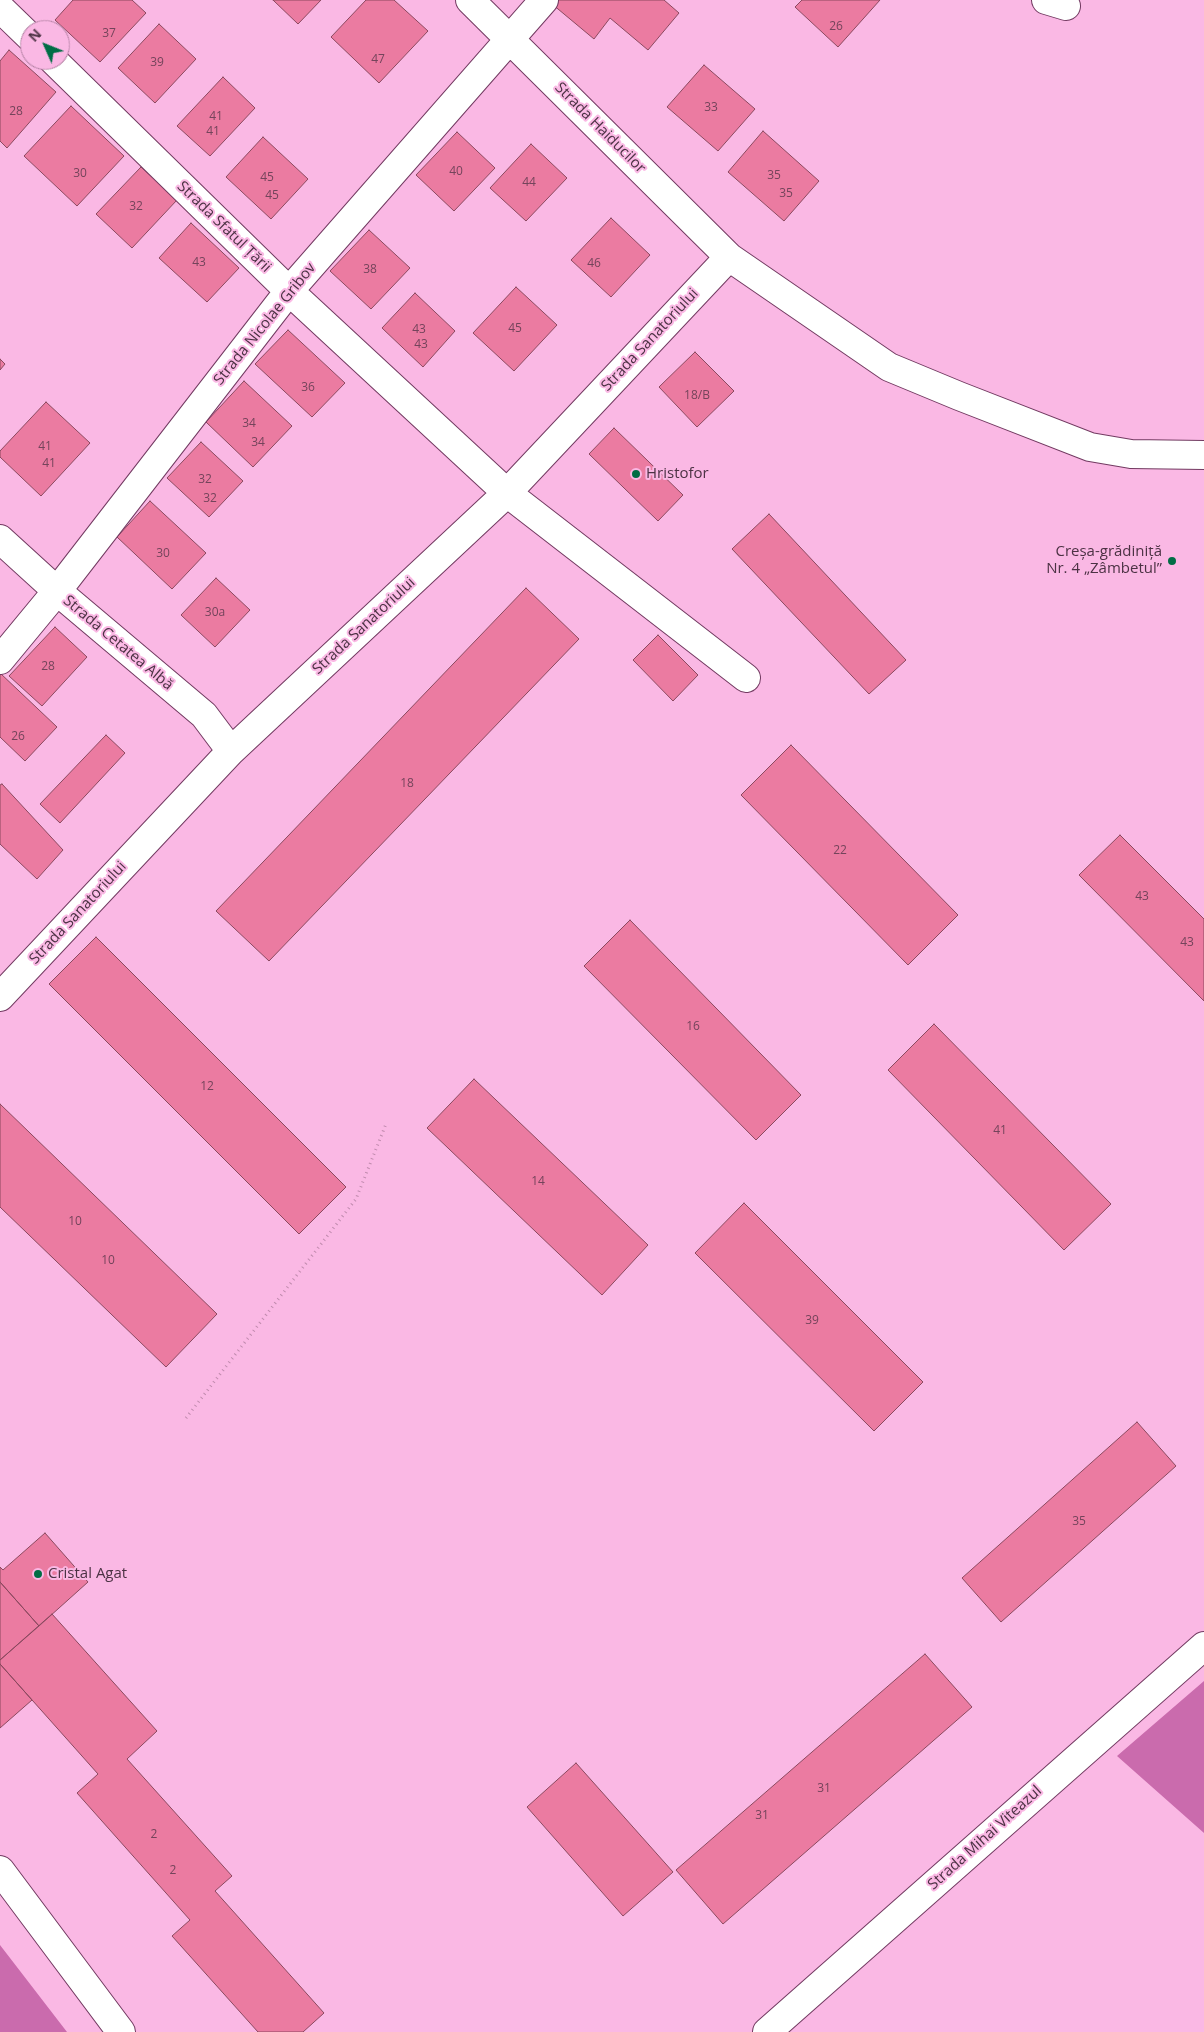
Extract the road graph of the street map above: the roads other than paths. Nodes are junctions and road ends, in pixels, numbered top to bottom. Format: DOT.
graph roads {
  1 [pos="470,0"];
  2 [pos="544,0"];
  3 [pos="0,8"];
  4 [pos="20,27"];
  5 [pos="509,38"];
  6 [pos="63,70"];
  7 [pos="729,257"];
  8 [pos="289,291"];
  9 [pos="1204,455"];
  10 [pos="507,494"];
  11 [pos="0,539"];
  12 [pos="57,591"];
  13 [pos="0,660"];
  14 [pos="746,678"];
  15 [pos="231,751"];
  16 [pos="0,996"];
  17 [pos="1204,1646"];
  18 [pos="0,1870"];
  19 [pos="121,2032"];
  20 [pos="767,2032"];
  1 -- 5 [label="street, Strada Haiducilor"];
  2 -- 5 [label="street, Strada Nicolae Gribov"];
  3 -- 4 [label="street"];
  5 -- 7 [label="street, Strada Haiducilor"];
  5 -- 8 [label="street, Strada Nicolae Gribov"];
  6 -- 8 [label="street, Strada Sfatul Țării"];
  7 -- 9 [label="street, Strada Haiducilor"];
  7 -- 10 [label="street, Strada Sanatoriului"];
  8 -- 10 [label="street, Strada Sfatul Țării"];
  8 -- 12 [label="street, Strada Nicolae Gribov"];
  10 -- 14 [label="street, Strada Sfatul Țării"];
  10 -- 15 [label="street, Strada Sanatoriului"];
  11 -- 12 [label="street, Strada Cetatea Albă"];
  12 -- 13 [label="street, Strada Nicolae Gribov"];
  12 -- 15 [label="street, Strada Cetatea Albă"];
  15 -- 16 [label="street, Strada Sanatoriului"];
  17 -- 20 [label="street, Strada Mihai Viteazul"];
  18 -- 19 [label="street"];
}
